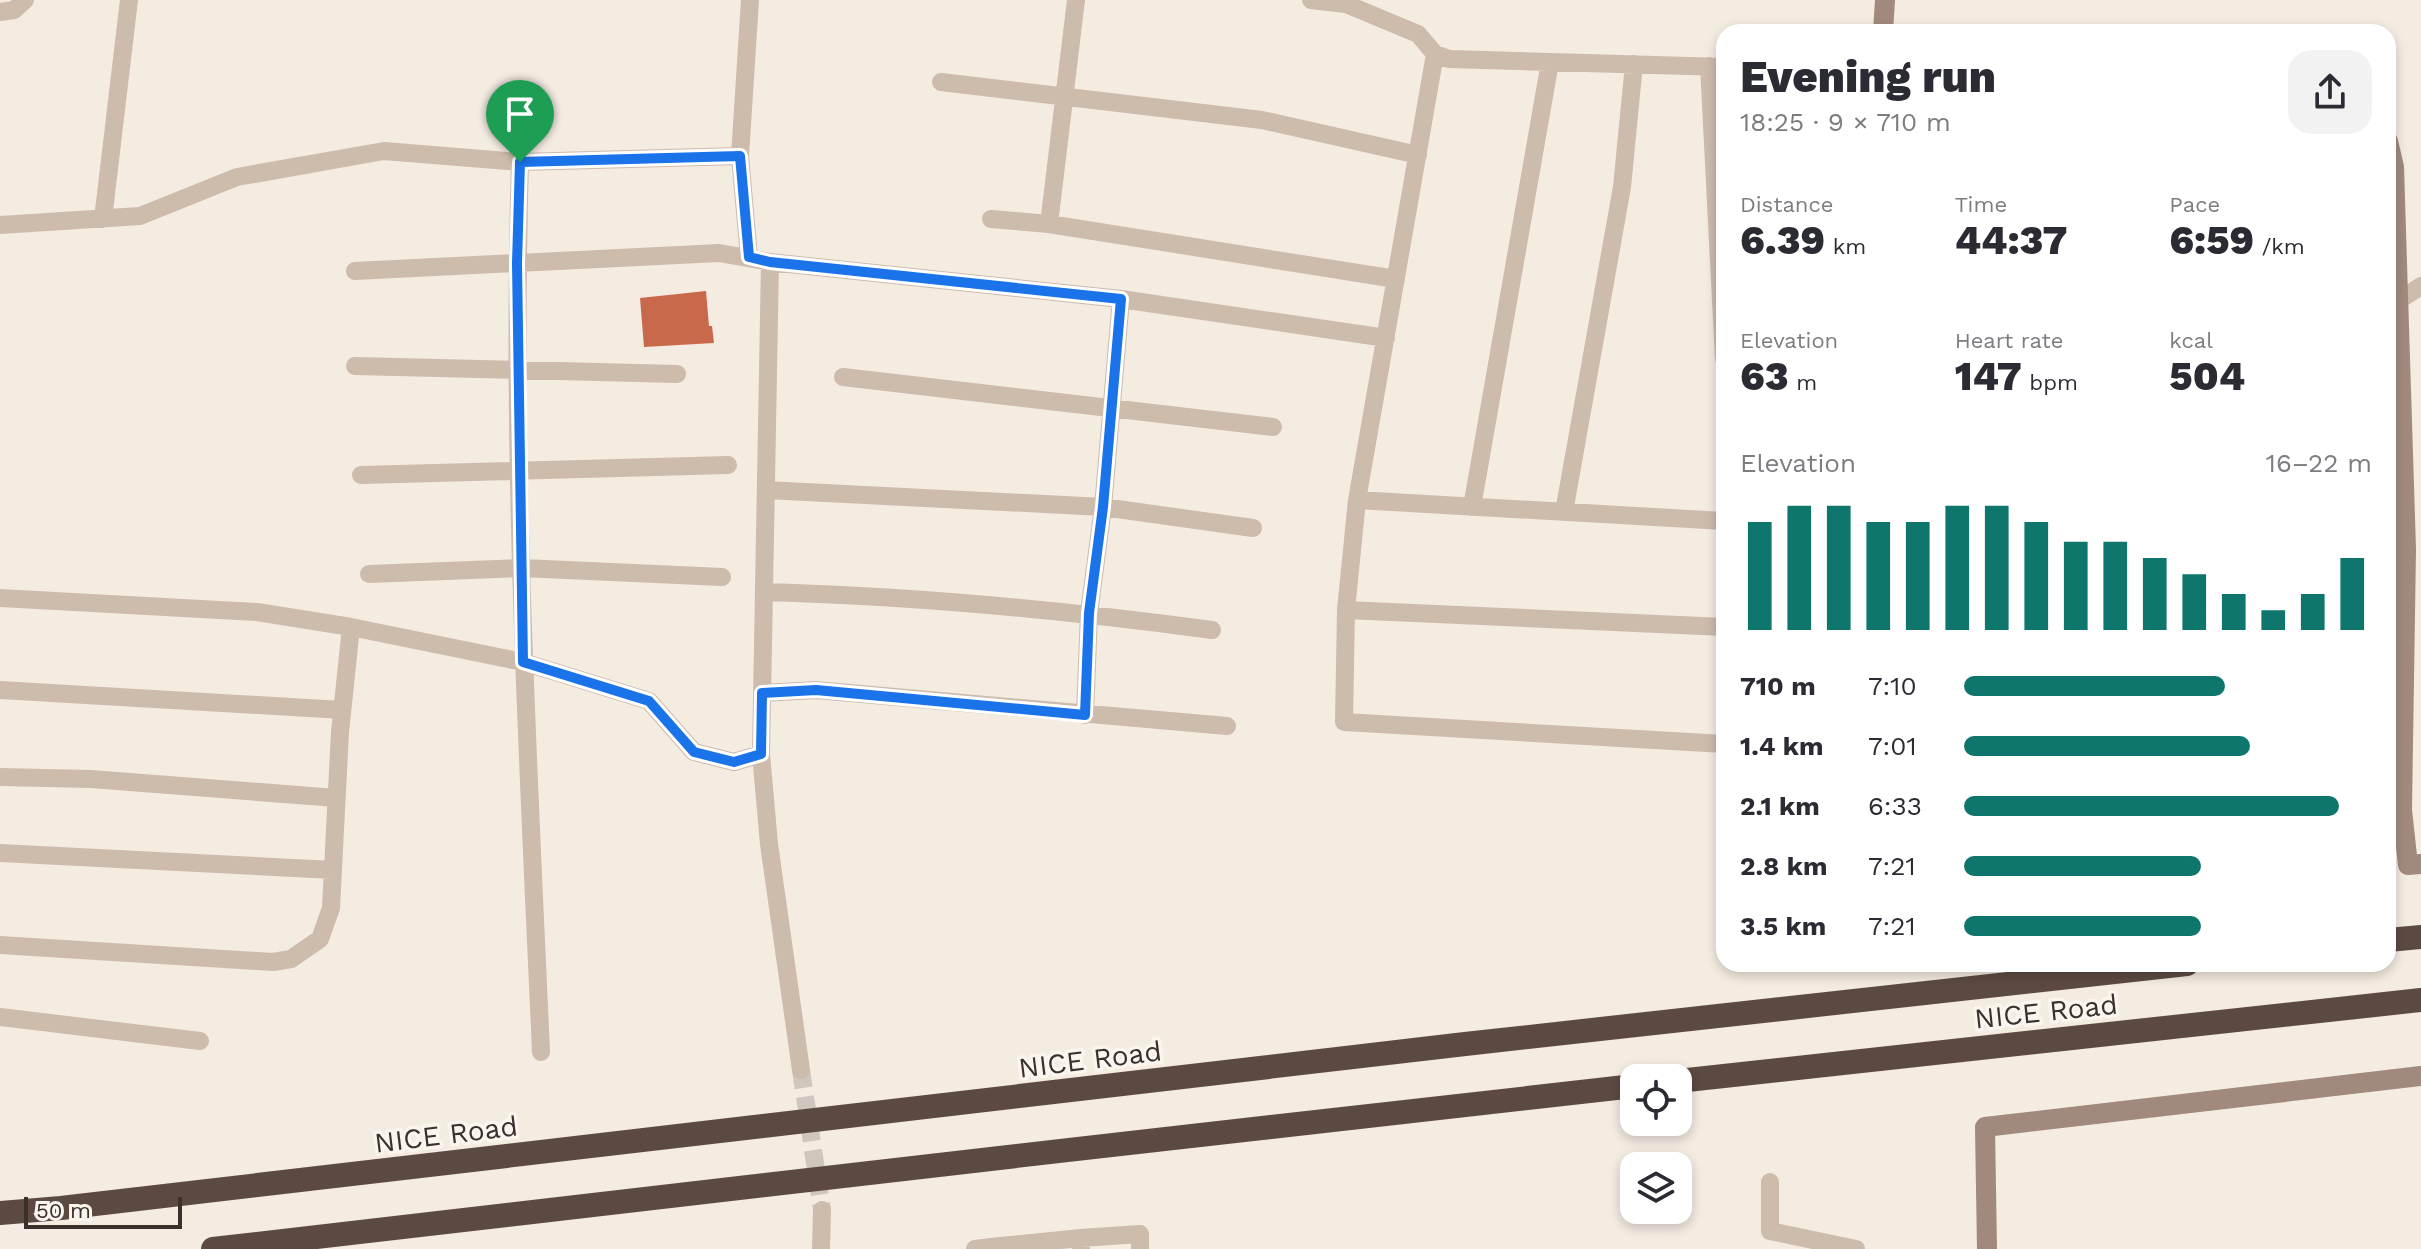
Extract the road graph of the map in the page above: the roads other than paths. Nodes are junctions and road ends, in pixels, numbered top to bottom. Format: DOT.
graph roads {
  1 [pos="25,0"];
  2 [pos="129,0"];
  3 [pos="750,0"];
  4 [pos="1076,0"];
  5 [pos="1311,0"];
  6 [pos="1885,0"];
  7 [pos="1346,2"];
  8 [pos="0,12"];
  9 [pos="1884,24"];
  10 [pos="1435,54"];
  11 [pos="1550,62"];
  12 [pos="1634,64"];
  13 [pos="1716,67"];
  14 [pos="941,82"];
  15 [pos="1065,95"];
  16 [pos="1418,155"];
  17 [pos="740,156"];
  18 [pos="520,162"];
  19 [pos="103,219"];
  20 [pos="991,219"];
  21 [pos="2396,220"];
  22 [pos="1049,224"];
  23 [pos="0,225"];
  24 [pos="749,257"];
  25 [pos="770,262"];
  26 [pos="517,263"];
  27 [pos="355,271"];
  28 [pos="1396,279"];
  29 [pos="2421,286"];
  30 [pos="1121,299"];
  31 [pos="2399,300"];
  32 [pos="1386,338"];
  33 [pos="355,366"];
  34 [pos="519,372"];
  35 [pos="677,374"];
  36 [pos="843,377"];
  37 [pos="1112,408"];
  38 [pos="1273,427"];
  39 [pos="728,465"];
  40 [pos="521,469"];
  41 [pos="361,475"];
  42 [pos="766,490"];
  43 [pos="1357,500"];
  44 [pos="1103,507"];
  45 [pos="1472,507"];
  46 [pos="1564,512"];
  47 [pos="1716,521"];
  48 [pos="1253,528"];
  49 [pos="2413,559"];
  50 [pos="522,568"];
  51 [pos="369,574"];
  52 [pos="722,577"];
  53 [pos="764,592"];
  54 [pos="0,598"];
  55 [pos="1346,610"];
  56 [pos="1089,613"];
  57 [pos="351,627"];
  58 [pos="1716,627"];
  59 [pos="1212,630"];
  60 [pos="523,662"];
  61 [pos="0,690"];
  62 [pos="762,693"];
  63 [pos="342,710"];
  64 [pos="1085,715"];
  65 [pos="1227,726"];
  66 [pos="1716,744"];
  67 [pos="761,754"];
  68 [pos="0,777"];
  69 [pos="2396,796"];
  70 [pos="336,798"];
  71 [pos="2396,814"];
  72 [pos="0,853"];
  73 [pos="2421,864"];
  74 [pos="333,870"];
  75 [pos="2421,937"];
  76 [pos="2396,939"];
  77 [pos="0,945"];
  78 [pos="2114,972"];
  79 [pos="2421,1000"];
  80 [pos="0,1017"];
  81 [pos="200,1041"];
  82 [pos="541,1052"];
  83 [pos="801,1070"];
  84 [pos="2421,1076"];
  85 [pos="1692,1079"];
  86 [pos="1620,1088"];
  87 [pos="1770,1182"];
  88 [pos="822,1210"];
  89 [pos="0,1213"];
  90 [pos="1081,1243"];
  91 [pos="1000,1247"];
  92 [pos="213,1249"];
  93 [pos="821,1249"];
  94 [pos="975,1249"];
  95 [pos="1140,1249"];
  96 [pos="1856,1249"];
  97 [pos="1987,1249"];
  1 -- 8 [label="street"];
  2 -- 19 [label="street"];
  3 -- 17 [label="street"];
  4 -- 15 [label="street"];
  5 -- 7 [label="street"];
  6 -- 9 [label="street"];
  7 -- 10 [label="street"];
  10 -- 11 [label="street"];
  10 -- 16 [label="street"];
  11 -- 12 [label="street"];
  11 -- 45 [label="street"];
  12 -- 13 [label="street"];
  12 -- 46 [label="street"];
  14 -- 15 [label="street"];
  15 -- 16 [label="street"];
  15 -- 22 [label="street"];
  16 -- 28 [label="street"];
  17 -- 18 [label="street"];
  17 -- 24 [label="street"];
  18 -- 19 [label="street"];
  18 -- 26 [label="street"];
  19 -- 23 [label="street"];
  20 -- 22 [label="street"];
  21 -- 31 [label="street"];
  22 -- 28 [label="street"];
  24 -- 25 [label="street"];
  24 -- 26 [label="street"];
  25 -- 30 [label="street"];
  25 -- 42 [label="street"];
  26 -- 27 [label="street"];
  26 -- 34 [label="street"];
  28 -- 32 [label="street"];
  29 -- 31 [label="street"];
  30 -- 32 [label="street"];
  30 -- 37 [label="street"];
  31 -- 49 [label="street"];
  32 -- 43 [label="street"];
  33 -- 34 [label="street"];
  34 -- 35 [label="street"];
  34 -- 40 [label="street"];
  36 -- 37 [label="street"];
  37 -- 38 [label="street"];
  37 -- 44 [label="street"];
  39 -- 40 [label="street"];
  40 -- 41 [label="street"];
  40 -- 50 [label="street"];
  42 -- 44 [label="street"];
  42 -- 53 [label="street"];
  43 -- 45 [label="street"];
  43 -- 55 [label="street"];
  44 -- 48 [label="street"];
  44 -- 56 [label="street"];
  45 -- 46 [label="street"];
  46 -- 47 [label="street"];
  49 -- 69 [label="street"];
  50 -- 51 [label="street"];
  50 -- 52 [label="street"];
  50 -- 60 [label="street"];
  53 -- 56 [label="street"];
  53 -- 62 [label="street"];
  54 -- 57 [label="street"];
  55 -- 58 [label="street"];
  55 -- 66 [label="street"];
  56 -- 59 [label="street"];
  56 -- 64 [label="street"];
  57 -- 60 [label="street"];
  57 -- 63 [label="street"];
  60 -- 67 [label="street"];
  60 -- 82 [label="street"];
  61 -- 63 [label="street"];
  62 -- 64 [label="street"];
  62 -- 67 [label="street"];
  63 -- 70 [label="street"];
  64 -- 65 [label="street"];
  67 -- 83 [label="street"];
  68 -- 70 [label="street"];
  70 -- 74 [label="street"];
  71 -- 73 [label="street"];
  72 -- 74 [label="street"];
  74 -- 77 [label="street"];
  75 -- 76 [label="highway"];
  78 -- 89 [label="highway, NICE Road"];
  79 -- 85 [label="highway, NICE Road"];
  80 -- 81 [label="street"];
  84 -- 97 [label="street"];
  86 -- 92 [label="highway"];
  87 -- 96 [label="street"];
  88 -- 93 [label="street"];
  90 -- 91 [label="street"];
  90 -- 95 [label="street"];
  91 -- 94 [label="street"];
}
